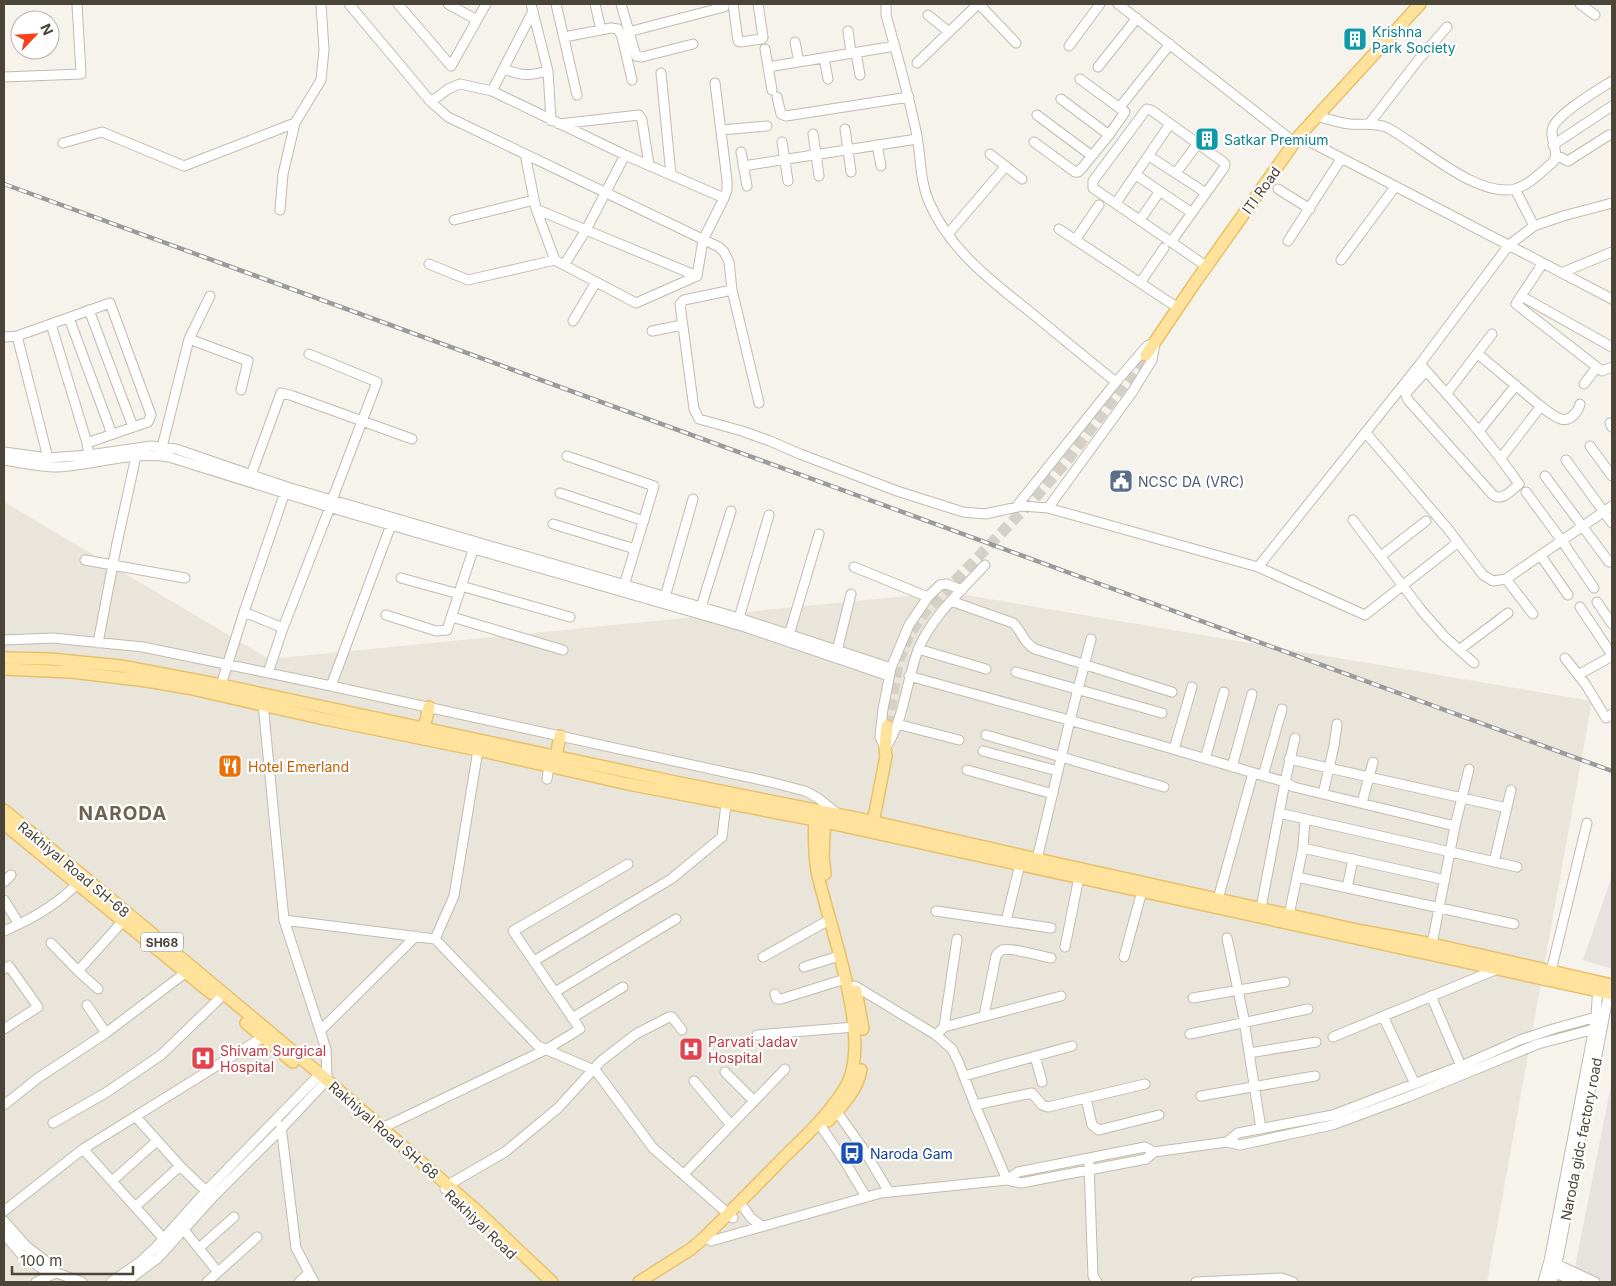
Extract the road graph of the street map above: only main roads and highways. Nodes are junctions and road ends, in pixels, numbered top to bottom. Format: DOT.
graph roads {
  1 [pos="1420,4"];
  2 [pos="1146,355"];
  3 [pos="4,658"];
  4 [pos="4,670"];
  5 [pos="429,707"];
  6 [pos="892,725"];
  7 [pos="424,728"];
  8 [pos="560,736"];
  9 [pos="552,761"];
  10 [pos="4,810"];
  11 [pos="820,816"];
  12 [pos="4,824"];
  13 [pos="869,826"];
  14 [pos="849,984"];
  15 [pos="1607,989"];
  16 [pos="322,1078"];
  17 [pos="446,1187"];
  18 [pos="731,1216"];
  19 [pos="708,1239"];
  20 [pos="541,1282"];
  21 [pos="552,1282"];
  22 [pos="639,1282"];
  23 [pos="652,1282"];
  1 -- 2 [label="main road, ITI Road"];
  3 -- 7 [label="main road"];
  4 -- 9 [label="main road"];
  5 -- 7 [label="main road"];
  6 -- 13 [label="main road"];
  7 -- 9 [label="main road"];
  8 -- 9 [label="main road"];
  9 -- 11 [label="main road"];
  9 -- 11 [label="main road"];
  10 -- 16 [label="main road, Rakhiyal Road SH-68 / SH68"];
  11 -- 13 [label="main road"];
  11 -- 13 [label="main road"];
  11 -- 14 [label="main road"];
  11 -- 14 [label="main road"];
  12 -- 16 [label="main road, Rakhiyal Road / SH68"];
  13 -- 15 [label="main road"];
  13 -- 15 [label="main road"];
  14 -- 18 [label="main road"];
  14 -- 18 [label="main road"];
  16 -- 17 [label="main road, Rakhiyal Road / SH68"];
  16 -- 17 [label="main road, Rakhiyal Road SH-68 / SH68"];
  17 -- 20 [label="main road, Rakhiyal Road / SH68"];
  17 -- 21 [label="main road, Rakhiyal Road SH-68 / SH68"];
  18 -- 19 [label="main road"];
  19 -- 22 [label="main road"];
  19 -- 23 [label="main road"];
}
